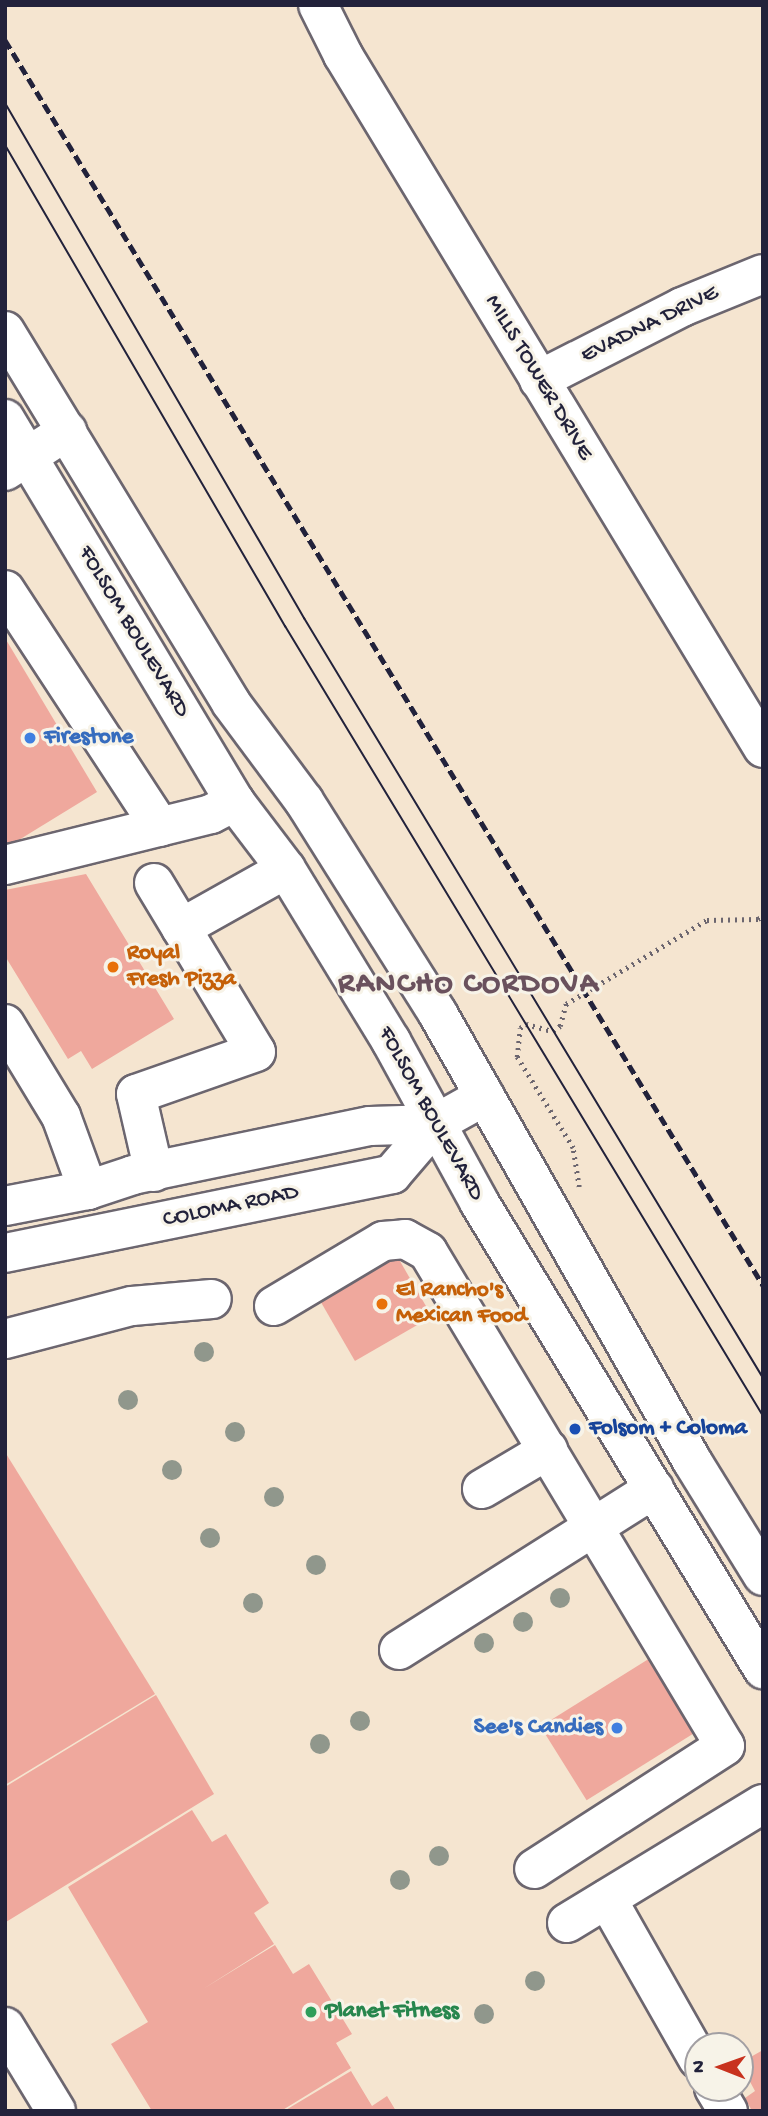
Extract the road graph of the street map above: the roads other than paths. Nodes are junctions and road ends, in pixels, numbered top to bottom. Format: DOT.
graph roads {
  1 [pos="318,5"];
  2 [pos="763,274"];
  3 [pos="5,331"];
  4 [pos="539,380"];
  5 [pos="5,419"];
  6 [pos="67,431"];
  7 [pos="17,464"];
  8 [pos="5,590"];
  9 [pos="748,695"];
  10 [pos="763,748"];
  11 [pos="235,802"];
  12 [pos="160,827"];
  13 [pos="5,865"];
  14 [pos="286,869"];
  15 [pos="154,883"];
  16 [pos="181,928"];
  17 [pos="5,1024"];
  18 [pos="485,1096"];
  19 [pos="435,1124"];
  20 [pos="154,1172"];
  21 [pos="88,1190"];
  22 [pos="5,1206"];
  23 [pos="5,1252"];
  24 [pos="212,1298"];
  25 [pos="274,1306"];
  26 [pos="5,1339"];
  27 [pos="548,1450"];
  28 [pos="482,1489"];
  29 [pos="654,1489"];
  30 [pos="595,1527"];
  31 [pos="763,1576"];
  32 [pos="399,1650"];
  33 [pos="763,1669"];
  34 [pos="762,1808"];
  35 [pos="534,1869"];
  36 [pos="607,1899"];
  37 [pos="567,1923"];
  38 [pos="667,2005"];
  39 [pos="5,2027"];
  40 [pos="705,2032"];
  41 [pos="684,2035"];
  42 [pos="56,2111"];
  1 -- 4 [label="main road, MILLS TOWER DRIVE"];
  2 -- 4 [label="main road, EVADNA DRIVE"];
  3 -- 6 [label="main road, FOLSOM BOULEVARD"];
  4 -- 9 [label="main road, MILLS TOWER DRIVE"];
  5 -- 7 [label="main road, FOLSOM BOULEVARD"];
  6 -- 7 [label="main road"];
  6 -- 18 [label="main road, FOLSOM BOULEVARD"];
  7 -- 11 [label="main road, FOLSOM BOULEVARD"];
  8 -- 12 [label="main road"];
  9 -- 10 [label="main road, MILLS TOWER DRIVE"];
  11 -- 12 [label="main road"];
  11 -- 14 [label="main road, FOLSOM BOULEVARD"];
  12 -- 13 [label="main road"];
  14 -- 16 [label="main road"];
  14 -- 19 [label="main road, FOLSOM BOULEVARD"];
  15 -- 16 [label="main road"];
  16 -- 20 [label="main road"];
  17 -- 21 [label="main road"];
  18 -- 19 [label="main road, COLOMA ROAD"];
  18 -- 31 [label="main road, FOLSOM BOULEVARD"];
  19 -- 20 [label="main road, COLOMA ROAD"];
  19 -- 23 [label="main road, COLOMA ROAD"];
  19 -- 29 [label="main road, FOLSOM BOULEVARD"];
  20 -- 21 [label="main road, COLOMA ROAD"];
  21 -- 22 [label="main road, COLOMA ROAD"];
  24 -- 26 [label="main road"];
  25 -- 27 [label="main road"];
  27 -- 28 [label="main road"];
  27 -- 30 [label="main road"];
  29 -- 30 [label="main road"];
  29 -- 33 [label="main road, FOLSOM BOULEVARD"];
  30 -- 32 [label="main road"];
  30 -- 35 [label="main road"];
  34 -- 36 [label="main road"];
  36 -- 37 [label="main road"];
  36 -- 38 [label="main road"];
  38 -- 40 [label="main road"];
  38 -- 41 [label="main road"];
  39 -- 42 [label="main road"];
}
